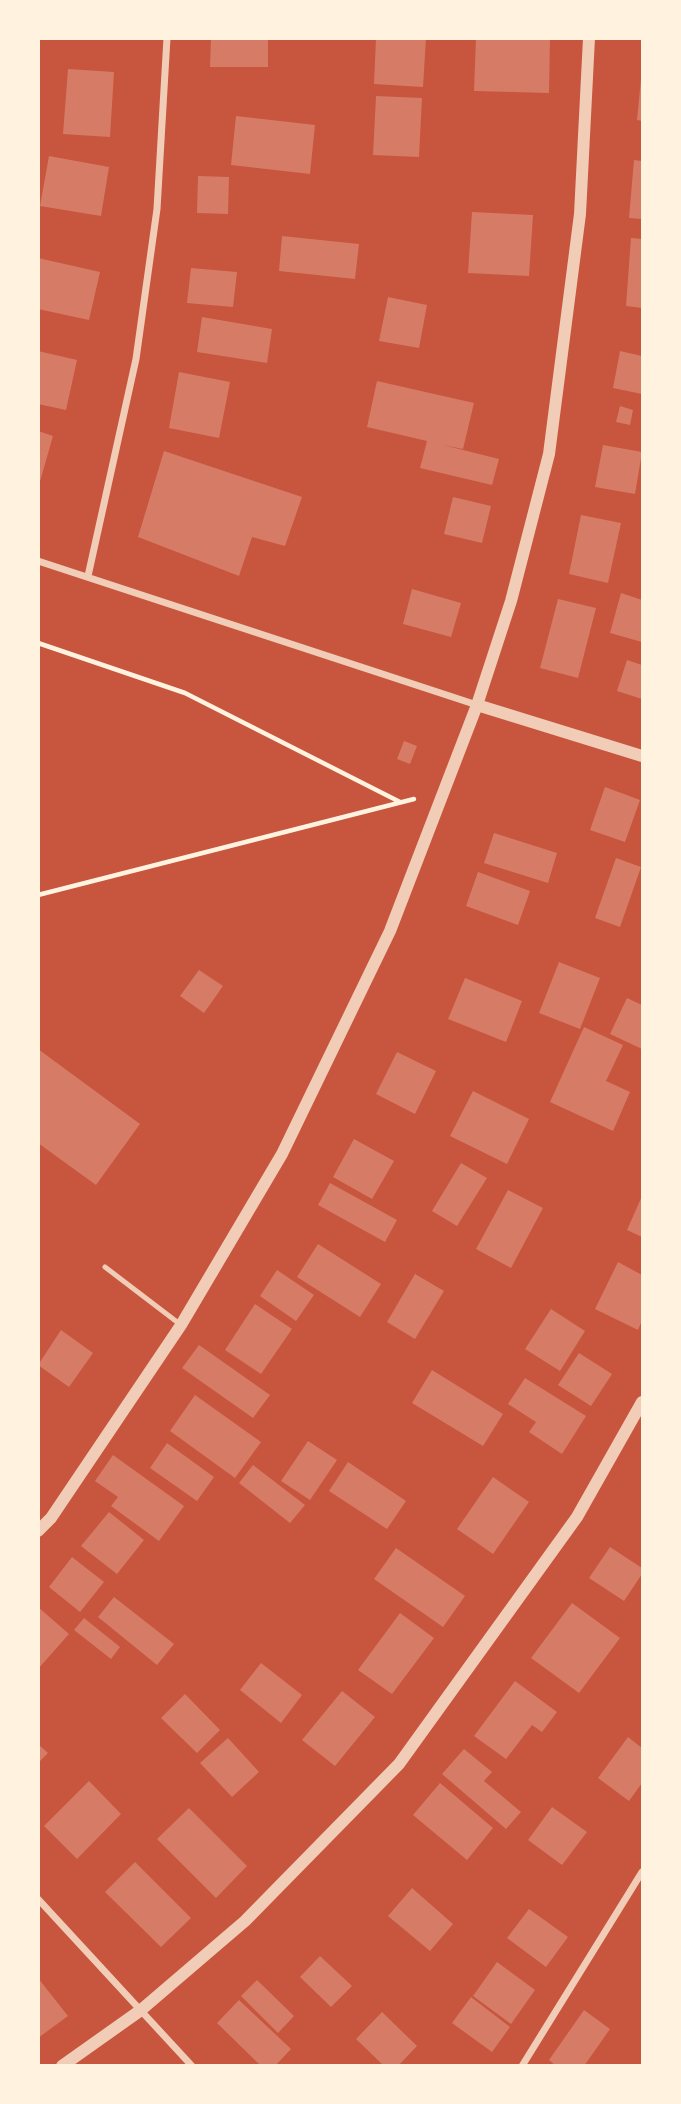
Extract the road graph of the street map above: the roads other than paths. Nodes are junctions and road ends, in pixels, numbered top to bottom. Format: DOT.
graph roads {
  1 [pos="167,38"];
  2 [pos="589,38"];
  3 [pos="38,561"];
  4 [pos="88,576"];
  5 [pos="477,705"];
  6 [pos="642,756"];
  7 [pos="105,1268"];
  8 [pos="181,1325"];
  9 [pos="642,1402"];
  10 [pos="38,1531"];
  11 [pos="642,1872"];
  12 [pos="38,1899"];
  13 [pos="141,2010"];
  14 [pos="62,2066"];
  15 [pos="192,2066"];
  16 [pos="522,2066"];
  1 -- 4 [label="street"];
  2 -- 5 [label="street"];
  3 -- 4 [label="street"];
  4 -- 5 [label="street"];
  5 -- 6 [label="street"];
  5 -- 8 [label="street"];
  7 -- 8 [label="lane"];
  8 -- 10 [label="street"];
  9 -- 13 [label="street"];
  11 -- 16 [label="street"];
  12 -- 13 [label="street"];
  13 -- 14 [label="street"];
  13 -- 15 [label="street"];
}
